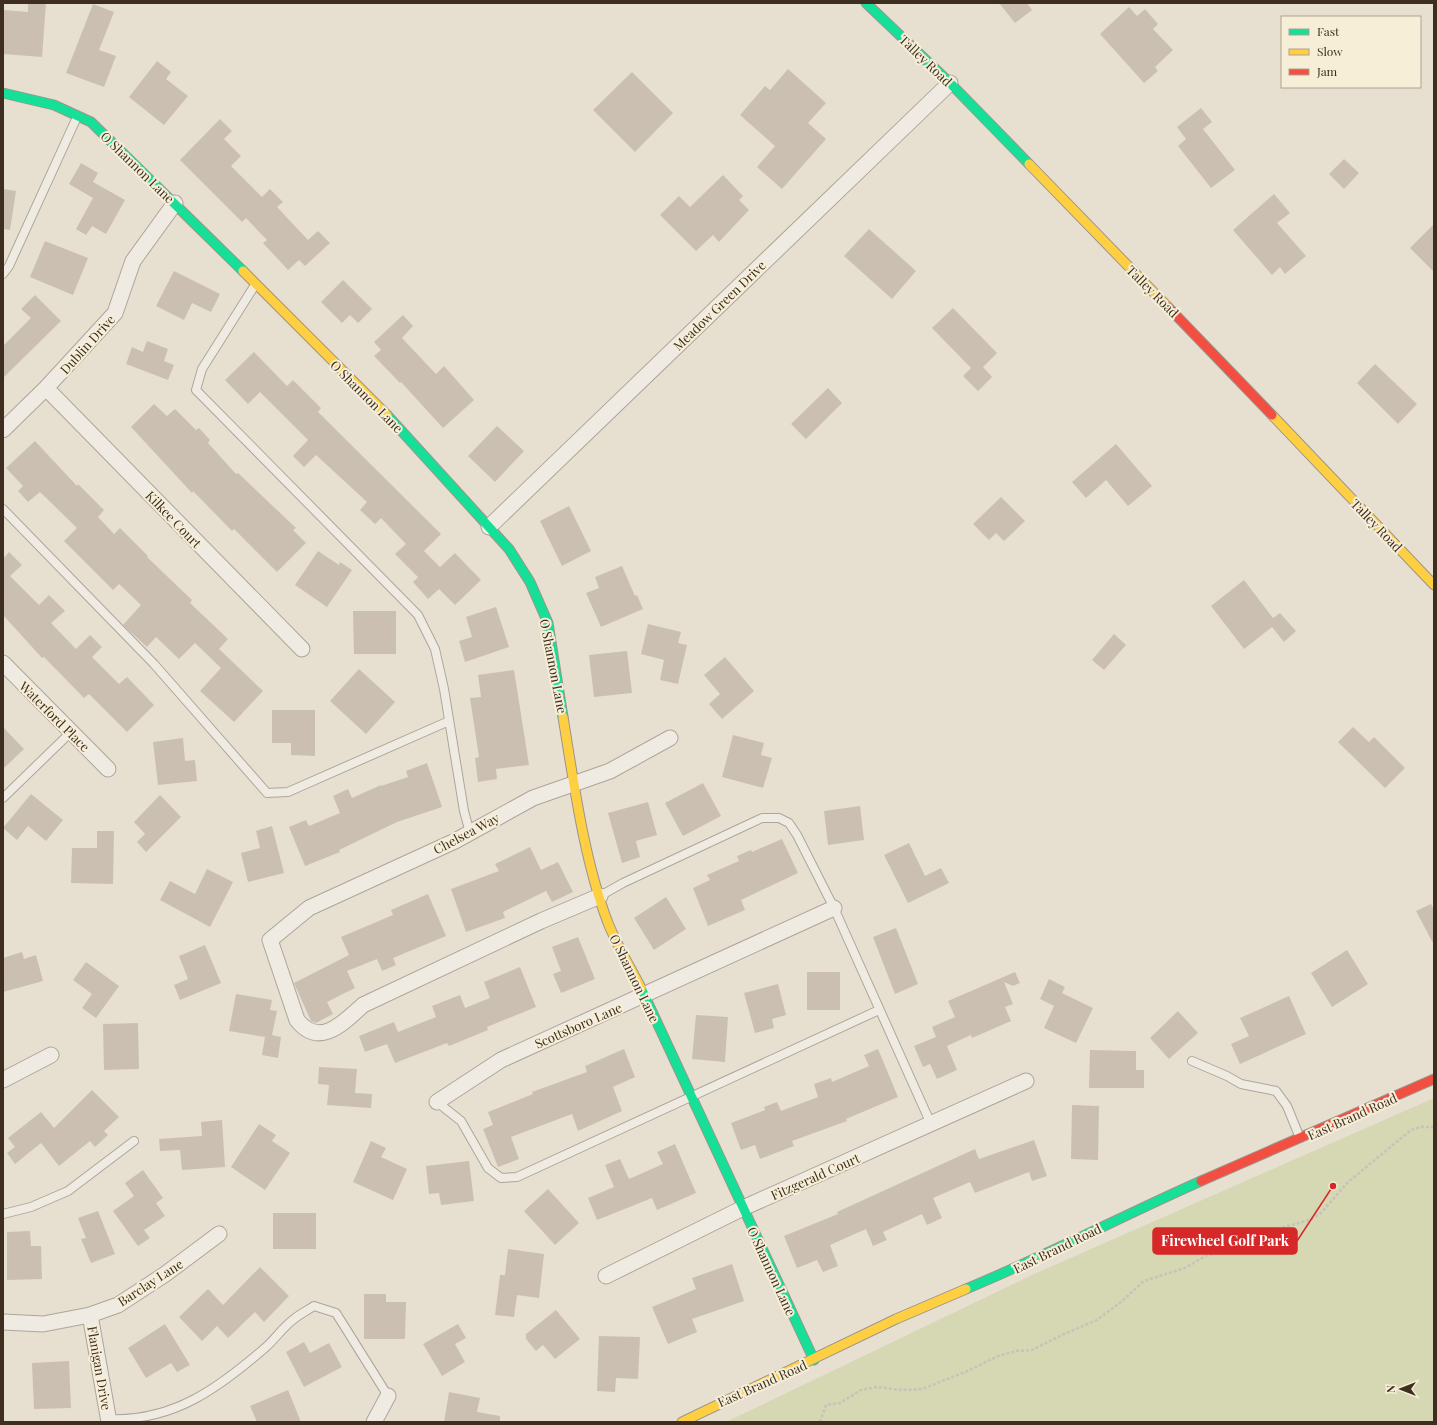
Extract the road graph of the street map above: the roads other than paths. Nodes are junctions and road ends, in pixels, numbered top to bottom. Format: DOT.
graph roads {
  1 [pos="866,3"];
  2 [pos="950,83"];
  3 [pos="3,93"];
  4 [pos="78,114"];
  5 [pos="175,203"];
  6 [pos="3,274"];
  7 [pos="255,285"];
  8 [pos="46,388"];
  9 [pos="3,430"];
  10 [pos="3,509"];
  11 [pos="489,526"];
  12 [pos="1434,585"];
  13 [pos="302,649"];
  14 [pos="3,663"];
  15 [pos="449,721"];
  16 [pos="71,732"];
  17 [pos="670,738"];
  18 [pos="108,769"];
  19 [pos="574,784"];
  20 [pos="3,798"];
  21 [pos="470,833"];
  22 [pos="600,896"];
  23 [pos="834,908"];
  24 [pos="644,995"];
  25 [pos="879,1010"];
  26 [pos="51,1055"];
  27 [pos="1192,1061"];
  28 [pos="3,1080"];
  29 [pos="1434,1080"];
  30 [pos="1026,1081"];
  31 [pos="691,1096"];
  32 [pos="437,1102"];
  33 [pos="931,1124"];
  34 [pos="1300,1139"];
  35 [pos="134,1141"];
  36 [pos="743,1208"];
  37 [pos="3,1214"];
  38 [pos="219,1234"];
  39 [pos="606,1276"];
  40 [pos="90,1315"];
  41 [pos="3,1322"];
  42 [pos="814,1360"];
  43 [pos="388,1396"];
  44 [pos="109,1420"];
  45 [pos="374,1422"];
  46 [pos="682,1422"];
  1 -- 2 [label="street, Talley Road"];
  2 -- 11 [label="street, Meadow Green Drive"];
  2 -- 12 [label="street, Talley Road"];
  3 -- 4 [label="street, O Shannon Lane"];
  4 -- 5 [label="street, O Shannon Lane"];
  4 -- 6 [label="lane"];
  5 -- 7 [label="street, O Shannon Lane"];
  5 -- 8 [label="street, Dublin Drive"];
  7 -- 11 [label="street, O Shannon Lane"];
  7 -- 15 [label="lane"];
  8 -- 9 [label="street, Dublin Drive"];
  8 -- 13 [label="street, Kilkee Court"];
  10 -- 15 [label="lane"];
  11 -- 19 [label="street, O Shannon Lane"];
  14 -- 16 [label="street, Waterford Place"];
  15 -- 21 [label="lane"];
  16 -- 18 [label="street, Waterford Place"];
  16 -- 20 [label="lane"];
  17 -- 19 [label="street, Chelsea Way"];
  19 -- 21 [label="street, Chelsea Way"];
  19 -- 22 [label="street, O Shannon Lane"];
  21 -- 22 [label="street, Chelsea Way"];
  22 -- 23 [label="lane"];
  22 -- 24 [label="street, O Shannon Lane"];
  23 -- 24 [label="street, Scottsboro Lane"];
  23 -- 25 [label="lane"];
  24 -- 31 [label="street, O Shannon Lane"];
  24 -- 32 [label="street, Scottsboro Lane"];
  25 -- 31 [label="lane"];
  25 -- 33 [label="lane"];
  26 -- 28 [label="street"];
  27 -- 34 [label="lane"];
  29 -- 34 [label="street, East Brand Road"];
  30 -- 33 [label="street, Fitzgerald Court"];
  31 -- 32 [label="lane"];
  31 -- 36 [label="street, O Shannon Lane"];
  33 -- 36 [label="street, Fitzgerald Court"];
  34 -- 42 [label="street, East Brand Road"];
  35 -- 37 [label="lane"];
  36 -- 39 [label="street, Fitzgerald Court"];
  36 -- 42 [label="street, O Shannon Lane"];
  38 -- 40 [label="street, Barclay Lane"];
  40 -- 41 [label="street, Barclay Lane"];
  40 -- 44 [label="street, Flanigan Drive"];
  42 -- 46 [label="street, East Brand Road"];
  43 -- 44 [label="lane"];
  43 -- 45 [label="street"];
}
